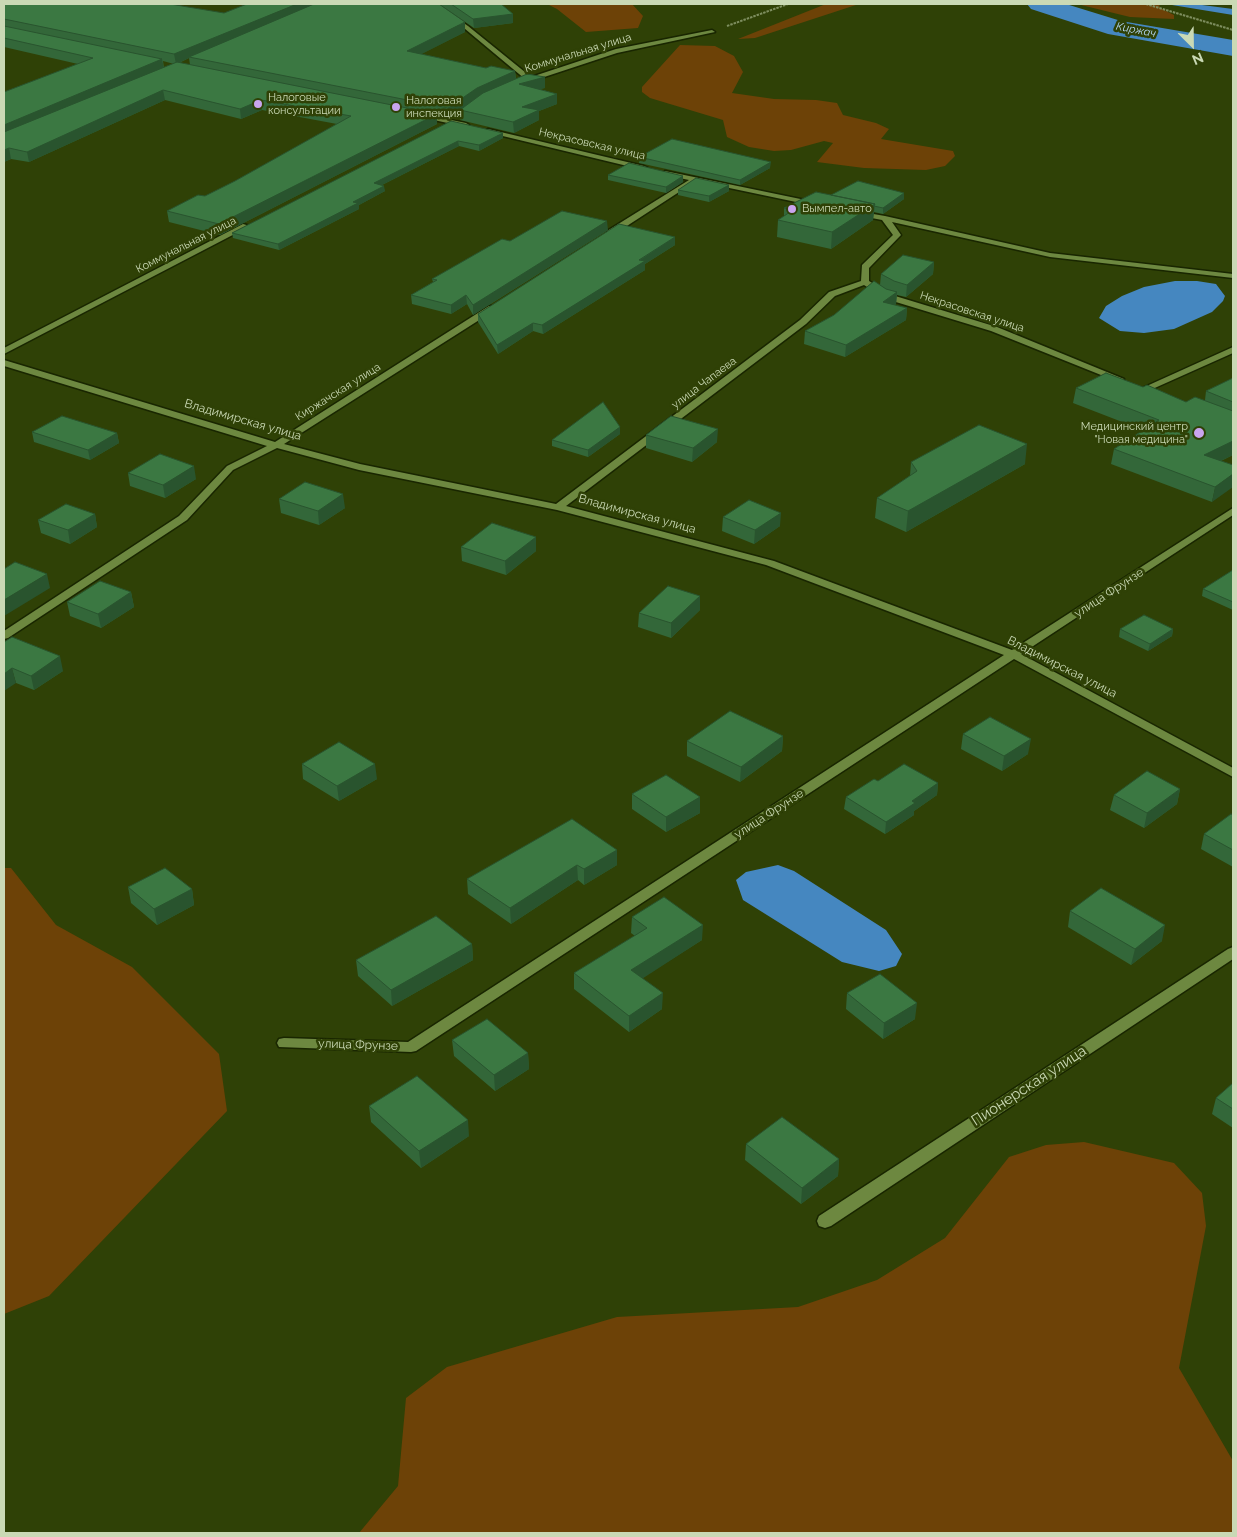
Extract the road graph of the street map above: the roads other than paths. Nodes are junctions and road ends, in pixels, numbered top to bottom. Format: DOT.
graph roads {
  1 [pos="433,4"];
  2 [pos="712,32"];
  3 [pos="529,79"];
  4 [pos="513,86"];
  5 [pos="414,115"];
  6 [pos="457,116"];
  7 [pos="450,122"];
  8 [pos="441,126"];
  9 [pos="694,180"];
  10 [pos="828,207"];
  11 [pos="847,210"];
  12 [pos="885,218"];
  13 [pos="257,221"];
  14 [pos="602,238"];
  15 [pos="1233,276"];
  16 [pos="865,282"];
  17 [pos="502,302"];
  18 [pos="1233,350"];
  19 [pos="4,351"];
  20 [pos="4,363"];
  21 [pos="1127,382"];
  22 [pos="1145,389"];
  23 [pos="276,445"];
  24 [pos="558,507"];
  25 [pos="1233,511"];
  26 [pos="4,636"];
  27 [pos="1014,655"];
  28 [pos="1233,773"];
  29 [pos="1233,952"];
  30 [pos="284,1043"];
  31 [pos="825,1221"];
  1 -- 3 [label="street"];
  2 -- 3 [label="street, Коммунальная улица"];
  3 -- 4 [label="street, Коммунальная улица"];
  5 -- 7 [label="street, Некрасовская улица"];
  6 -- 7 [label="street"];
  7 -- 8 [label="street"];
  7 -- 9 [label="street, Некрасовская улица"];
  9 -- 10 [label="street, Некрасовская улица"];
  9 -- 14 [label="street"];
  11 -- 12 [label="street"];
  12 -- 15 [label="street"];
  12 -- 16 [label="street"];
  13 -- 19 [label="street, Коммунальная улица"];
  16 -- 21 [label="street, Некрасовская улица"];
  16 -- 24 [label="street, улица Чапаева"];
  17 -- 23 [label="street, Киржачская улица"];
  18 -- 22 [label="street"];
  20 -- 23 [label="street, Владимирская улица"];
  23 -- 24 [label="street, Владимирская улица"];
  23 -- 26 [label="street, Киржачская улица"];
  24 -- 27 [label="street, Владимирская улица"];
  25 -- 27 [label="street, улица Фрунзе"];
  27 -- 28 [label="street, Владимирская улица"];
  27 -- 30 [label="street, улица Фрунзе"];
  29 -- 31 [label="street, Пионерская улица"];
}
